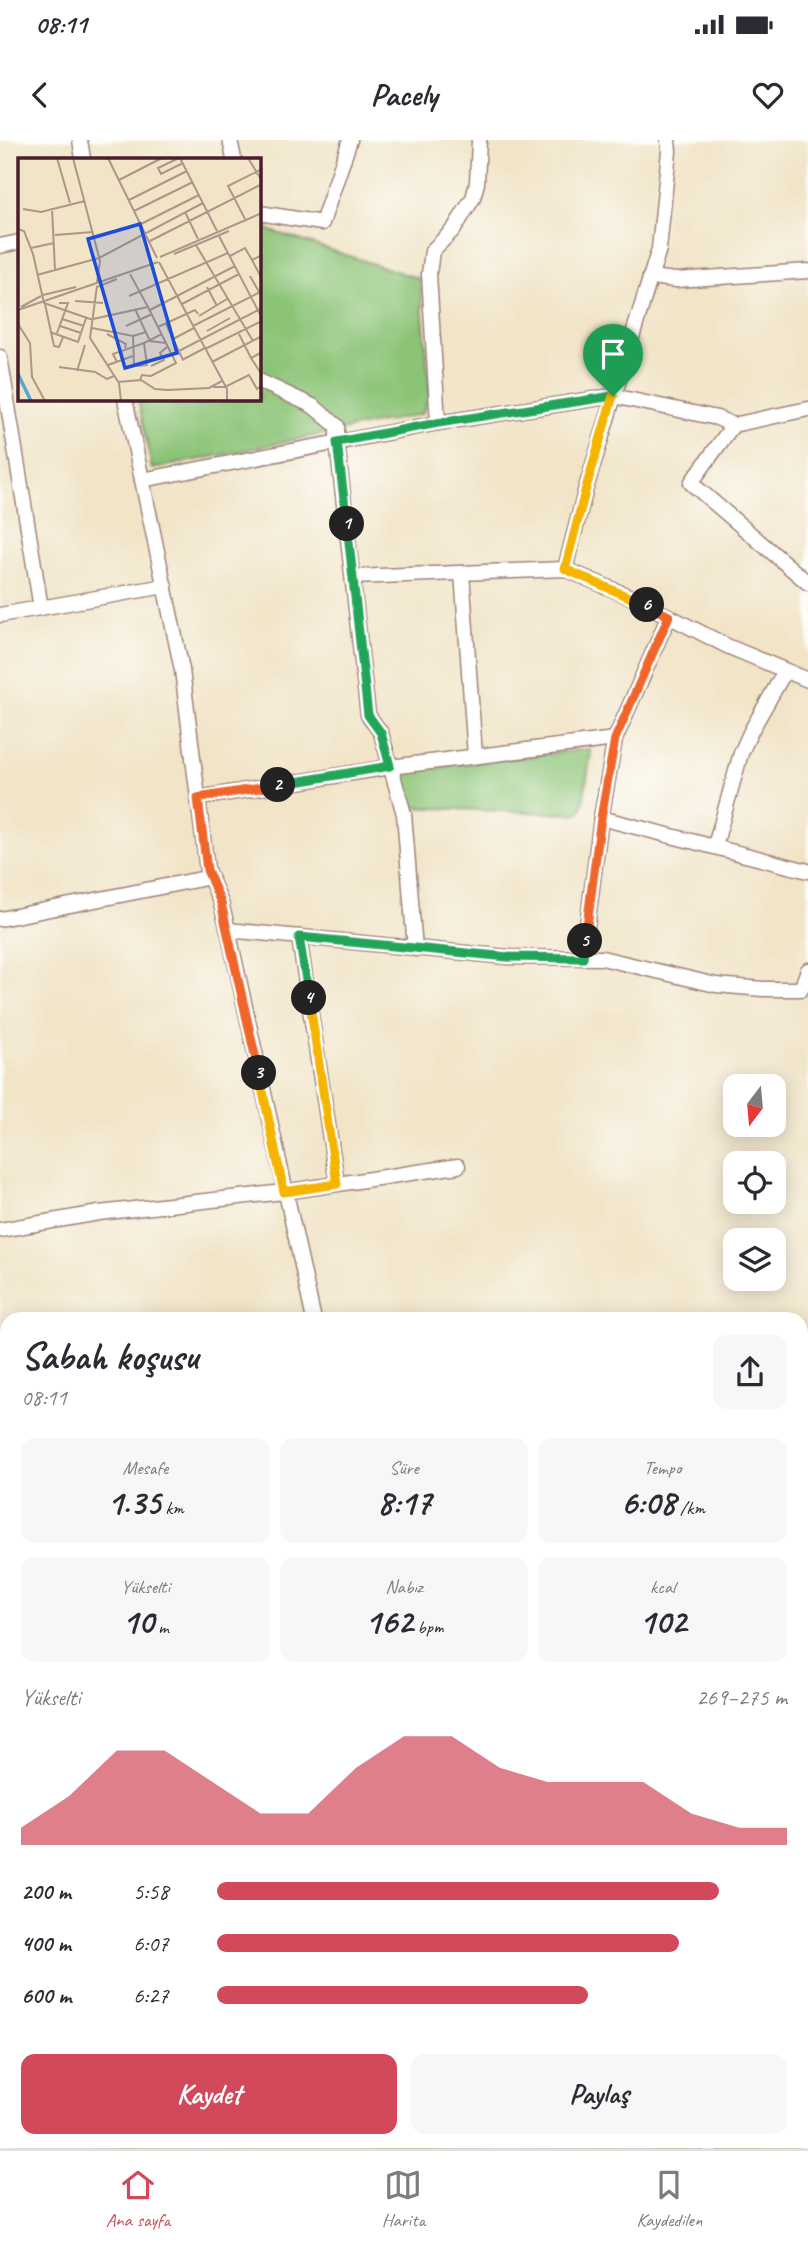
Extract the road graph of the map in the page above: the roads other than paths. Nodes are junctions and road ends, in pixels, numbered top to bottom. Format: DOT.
graph roads {
  1 [pos="80,140"];
  2 [pos="230,140"];
  3 [pos="350,140"];
  4 [pos="479,140"];
  5 [pos="668,140"];
  6 [pos="83,158"];
  7 [pos="234,158"];
  8 [pos="261,213"];
  9 [pos="18,242"];
  10 [pos="0,246"];
  11 [pos="808,271"];
  12 [pos="650,277"];
  13 [pos="0,359"];
  14 [pos="261,383"];
  15 [pos="613,396"];
  16 [pos="125,401"];
  17 [pos="808,409"];
  18 [pos="438,423"];
  19 [pos="733,425"];
  20 [pos="337,442"];
  21 [pos="142,480"];
  22 [pos="565,569"];
  23 [pos="462,573"];
  24 [pos="353,577"];
  25 [pos="808,583"];
  26 [pos="165,586"];
  27 [pos="41,608"];
  28 [pos="0,615"];
  29 [pos="669,616"];
  30 [pos="785,671"];
  31 [pos="808,680"];
  32 [pos="615,739"];
  33 [pos="475,756"];
  34 [pos="390,766"];
  35 [pos="198,798"];
  36 [pos="601,818"];
  37 [pos="715,846"];
  38 [pos="808,871"];
  39 [pos="211,877"];
  40 [pos="0,919"];
  41 [pos="228,930"];
  42 [pos="299,937"];
  43 [pos="415,949"];
  44 [pos="583,958"];
  45 [pos="808,970"];
  46 [pos="458,1166"];
  47 [pos="337,1184"];
  48 [pos="284,1192"];
  49 [pos="0,1230"];
  50 [pos="312,1312"];
  1 -- 6 [label="street"];
  2 -- 7 [label="street"];
  3 -- 8 [label="street"];
  4 -- 18 [label="street"];
  5 -- 12 [label="street"];
  9 -- 10 [label="street"];
  11 -- 12 [label="street"];
  12 -- 15 [label="street"];
  13 -- 27 [label="street"];
  14 -- 20 [label="street"];
  15 -- 18 [label="street"];
  15 -- 19 [label="street"];
  15 -- 22 [label="street"];
  16 -- 21 [label="street"];
  17 -- 19 [label="street"];
  18 -- 20 [label="street"];
  19 -- 25 [label="street"];
  20 -- 21 [label="street"];
  20 -- 24 [label="street"];
  21 -- 26 [label="street"];
  22 -- 23 [label="street"];
  22 -- 29 [label="street"];
  23 -- 24 [label="street"];
  23 -- 33 [label="street"];
  24 -- 34 [label="street"];
  26 -- 27 [label="street"];
  26 -- 35 [label="street"];
  27 -- 28 [label="street"];
  29 -- 30 [label="street"];
  29 -- 32 [label="street"];
  30 -- 31 [label="street"];
  30 -- 37 [label="street"];
  32 -- 33 [label="street"];
  32 -- 36 [label="street"];
  33 -- 34 [label="street"];
  34 -- 35 [label="street"];
  34 -- 43 [label="street"];
  35 -- 39 [label="street"];
  36 -- 37 [label="street"];
  36 -- 44 [label="street"];
  37 -- 38 [label="street"];
  39 -- 40 [label="street"];
  39 -- 41 [label="street"];
  41 -- 42 [label="street"];
  41 -- 48 [label="street"];
  42 -- 43 [label="street"];
  42 -- 47 [label="street"];
  43 -- 44 [label="street"];
  44 -- 45 [label="street"];
  46 -- 47 [label="street"];
  47 -- 48 [label="street"];
  48 -- 49 [label="street"];
  48 -- 50 [label="street"];
}
